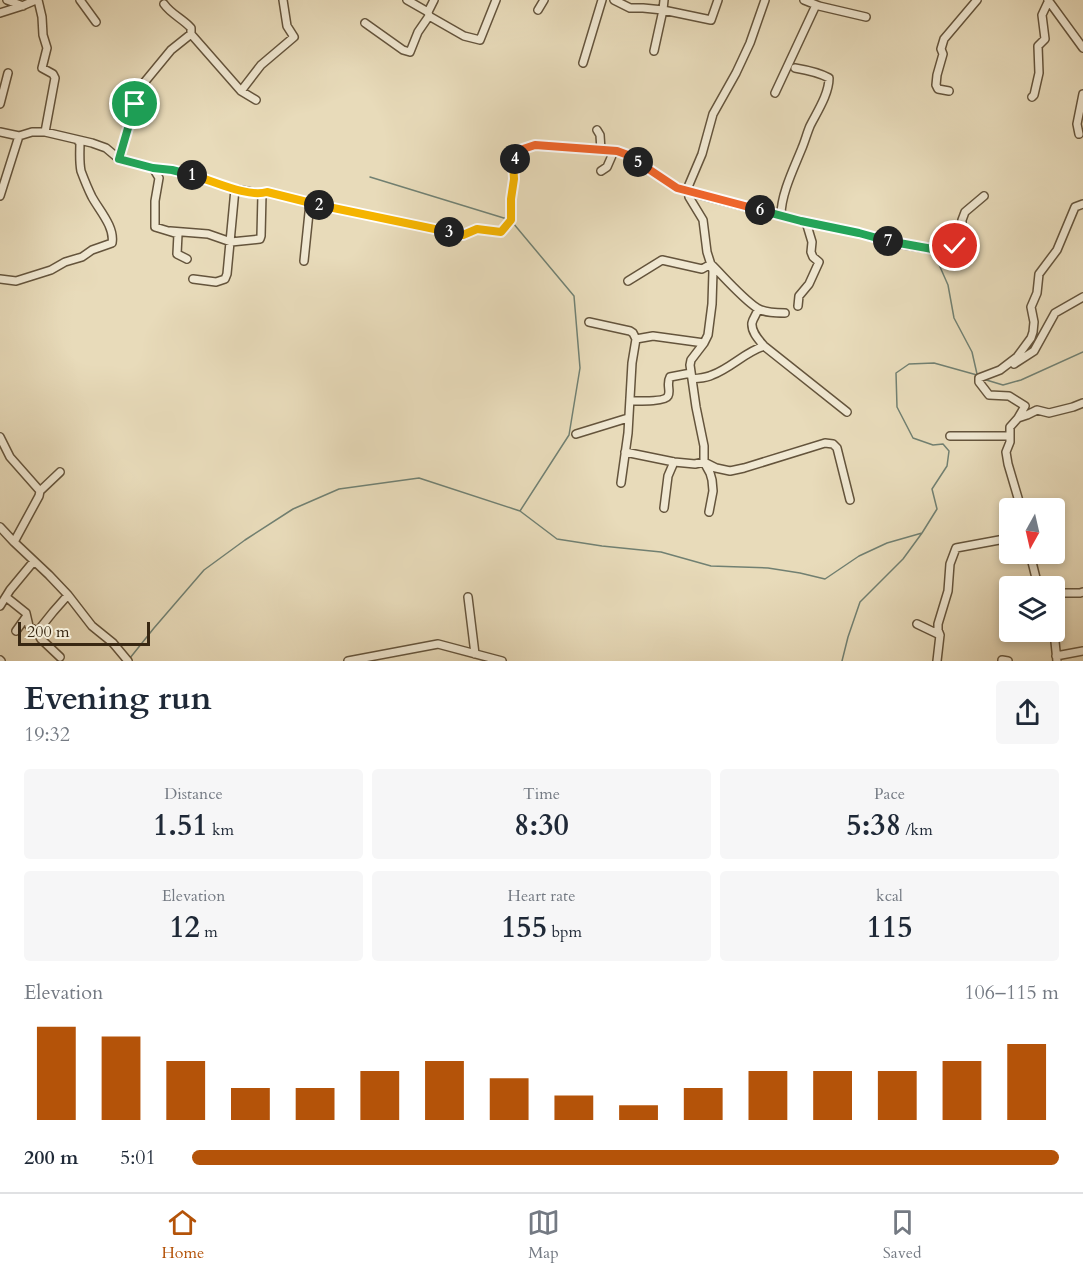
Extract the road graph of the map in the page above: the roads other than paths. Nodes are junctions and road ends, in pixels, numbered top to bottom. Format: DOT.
graph roads {
  1 [pos="7,0"];
  2 [pos="37,0"];
  3 [pos="80,0"];
  4 [pos="283,0"];
  5 [pos="407,0"];
  6 [pos="434,0"];
  7 [pos="496,0"];
  8 [pos="544,0"];
  9 [pos="602,0"];
  10 [pos="614,0"];
  11 [pos="664,0"];
  12 [pos="718,0"];
  13 [pos="765,0"];
  14 [pos="804,0"];
  15 [pos="977,0"];
  16 [pos="1049,0"];
  17 [pos="164,4"];
  18 [pos="816,5"];
  19 [pos="23,6"];
  20 [pos="538,10"];
  21 [pos="663,10"];
  22 [pos="0,13"];
  23 [pos="428,14"];
  24 [pos="866,17"];
  25 [pos="96,22"];
  26 [pos="364,23"];
  27 [pos="191,34"];
  28 [pos="1082,44"];
  29 [pos="654,51"];
  30 [pos="583,63"];
  31 [pos="795,68"];
  32 [pos="8,73"];
  33 [pos="241,91"];
  34 [pos="949,91"];
  35 [pos="775,93"];
  36 [pos="1083,94"];
  37 [pos="1032,97"];
  38 [pos="256,100"];
  39 [pos="0,104"];
  40 [pos="597,130"];
  41 [pos="0,132"];
  42 [pos="45,132"];
  43 [pos="1079,134"];
  44 [pos="20,136"];
  45 [pos="77,140"];
  46 [pos="602,150"];
  47 [pos="614,151"];
  48 [pos="119,159"];
  49 [pos="153,168"];
  50 [pos="601,171"];
  51 [pos="235,189"];
  52 [pos="688,192"];
  53 [pos="262,194"];
  54 [pos="0,196"];
  55 [pos="984,196"];
  56 [pos="310,203"];
  57 [pos="1083,204"];
  58 [pos="781,215"];
  59 [pos="807,222"];
  60 [pos="170,231"];
  61 [pos="231,242"];
  62 [pos="187,259"];
  63 [pos="304,261"];
  64 [pos="711,264"];
  65 [pos="0,279"];
  66 [pos="193,279"];
  67 [pos="628,281"];
  68 [pos="1083,297"];
  69 [pos="798,306"];
  70 [pos="758,309"];
  71 [pos="785,314"];
  72 [pos="589,322"];
  73 [pos="636,339"];
  74 [pos="702,343"];
  75 [pos="764,346"];
  76 [pos="1004,367"];
  77 [pos="692,376"];
  78 [pos="630,401"];
  79 [pos="1083,403"];
  80 [pos="848,412"];
  81 [pos="628,418"];
  82 [pos="1018,418"];
  83 [pos="576,434"];
  84 [pos="950,436"];
  85 [pos="1010,436"];
  86 [pos="0,437"];
  87 [pos="625,452"];
  88 [pos="674,462"];
  89 [pos="704,462"];
  90 [pos="60,472"];
  91 [pos="621,483"];
  92 [pos="40,491"];
  93 [pos="1018,498"];
  94 [pos="850,500"];
  95 [pos="664,508"];
  96 [pos="709,512"];
  97 [pos="0,527"];
  98 [pos="999,540"];
  99 [pos="14,542"];
  100 [pos="34,561"];
  101 [pos="1083,592"];
  102 [pos="1065,593"];
  103 [pos="68,595"];
  104 [pos="6,597"];
  105 [pos="468,597"];
  106 [pos="0,606"];
  107 [pos="27,617"];
  108 [pos="917,624"];
  109 [pos="16,631"];
  110 [pos="37,632"];
  111 [pos="940,635"];
  112 [pos="1055,642"];
  113 [pos="1083,651"];
  114 [pos="475,654"];
  115 [pos="60,657"];
  116 [pos="1057,659"];
  117 [pos="128,661"];
  118 [pos="348,661"];
  119 [pos="502,661"];
  120 [pos="937,661"];
  121 [pos="1002,661"];
  122 [pos="1008,661"];
  1 -- 19 [label="street"];
  2 -- 19 [label="street"];
  2 -- 42 [label="street"];
  3 -- 25 [label="street"];
  4 -- 33 [label="street"];
  5 -- 23 [label="street"];
  6 -- 23 [label="street"];
  7 -- 23 [label="street"];
  8 -- 20 [label="street"];
  9 -- 30 [label="street"];
  10 -- 21 [label="street"];
  11 -- 21 [label="street"];
  12 -- 21 [label="street"];
  13 -- 52 [label="street"];
  14 -- 18 [label="street"];
  15 -- 34 [label="street"];
  16 -- 28 [label="street"];
  16 -- 37 [label="street"];
  17 -- 27 [label="street"];
  18 -- 24 [label="street"];
  18 -- 35 [label="street"];
  19 -- 22 [label="street"];
  21 -- 29 [label="street"];
  23 -- 26 [label="street"];
  27 -- 33 [label="street"];
  27 -- 48 [label="street"];
  31 -- 58 [label="street"];
  32 -- 39 [label="street"];
  33 -- 38 [label="street"];
  36 -- 43 [label="street"];
  40 -- 46 [label="street"];
  41 -- 44 [label="street"];
  42 -- 44 [label="street"];
  42 -- 45 [label="street"];
  44 -- 54 [label="street"];
  45 -- 48 [label="street"];
  45 -- 65 [label="street"];
  46 -- 47 [label="street"];
  46 -- 56 [label="street"];
  47 -- 50 [label="street"];
  47 -- 52 [label="street"];
  48 -- 49 [label="street"];
  49 -- 51 [label="street"];
  49 -- 60 [label="street"];
  51 -- 53 [label="street"];
  51 -- 61 [label="street"];
  52 -- 58 [label="street"];
  52 -- 64 [label="street"];
  53 -- 56 [label="street"];
  53 -- 61 [label="street"];
  55 -- 59 [label="street"];
  56 -- 63 [label="street"];
  57 -- 76 [label="street"];
  58 -- 59 [label="street"];
  59 -- 69 [label="street"];
  60 -- 61 [label="street"];
  60 -- 62 [label="street"];
  61 -- 66 [label="street"];
  64 -- 67 [label="street"];
  64 -- 70 [label="street"];
  64 -- 74 [label="street"];
  68 -- 76 [label="street"];
  70 -- 71 [label="street"];
  70 -- 75 [label="street"];
  72 -- 73 [label="street"];
  73 -- 74 [label="street"];
  73 -- 78 [label="street"];
  74 -- 77 [label="street"];
  75 -- 77 [label="street"];
  75 -- 80 [label="street"];
  76 -- 82 [label="street"];
  77 -- 78 [label="street"];
  77 -- 89 [label="street"];
  78 -- 81 [label="street"];
  79 -- 82 [label="street"];
  81 -- 83 [label="street"];
  81 -- 87 [label="street"];
  82 -- 85 [label="street"];
  84 -- 85 [label="street"];
  85 -- 93 [label="street"];
  86 -- 92 [label="street"];
  87 -- 88 [label="street"];
  87 -- 91 [label="street"];
  88 -- 89 [label="street"];
  88 -- 95 [label="street"];
  89 -- 94 [label="street"];
  89 -- 96 [label="street"];
  90 -- 92 [label="street"];
  92 -- 99 [label="street"];
  97 -- 99 [label="street"];
  98 -- 111 [label="street"];
  99 -- 100 [label="street"];
  100 -- 103 [label="street"];
  100 -- 104 [label="street"];
  101 -- 102 [label="street"];
  103 -- 110 [label="street"];
  103 -- 117 [label="street"];
  104 -- 106 [label="street"];
  104 -- 107 [label="street"];
  105 -- 114 [label="street"];
  107 -- 109 [label="street"];
  107 -- 110 [label="street"];
  108 -- 111 [label="street"];
  110 -- 115 [label="street"];
  111 -- 120 [label="street"];
  112 -- 116 [label="street"];
  113 -- 116 [label="street"];
  114 -- 118 [label="street"];
  114 -- 119 [label="street"];
  121 -- 122 [label="street"];
}
